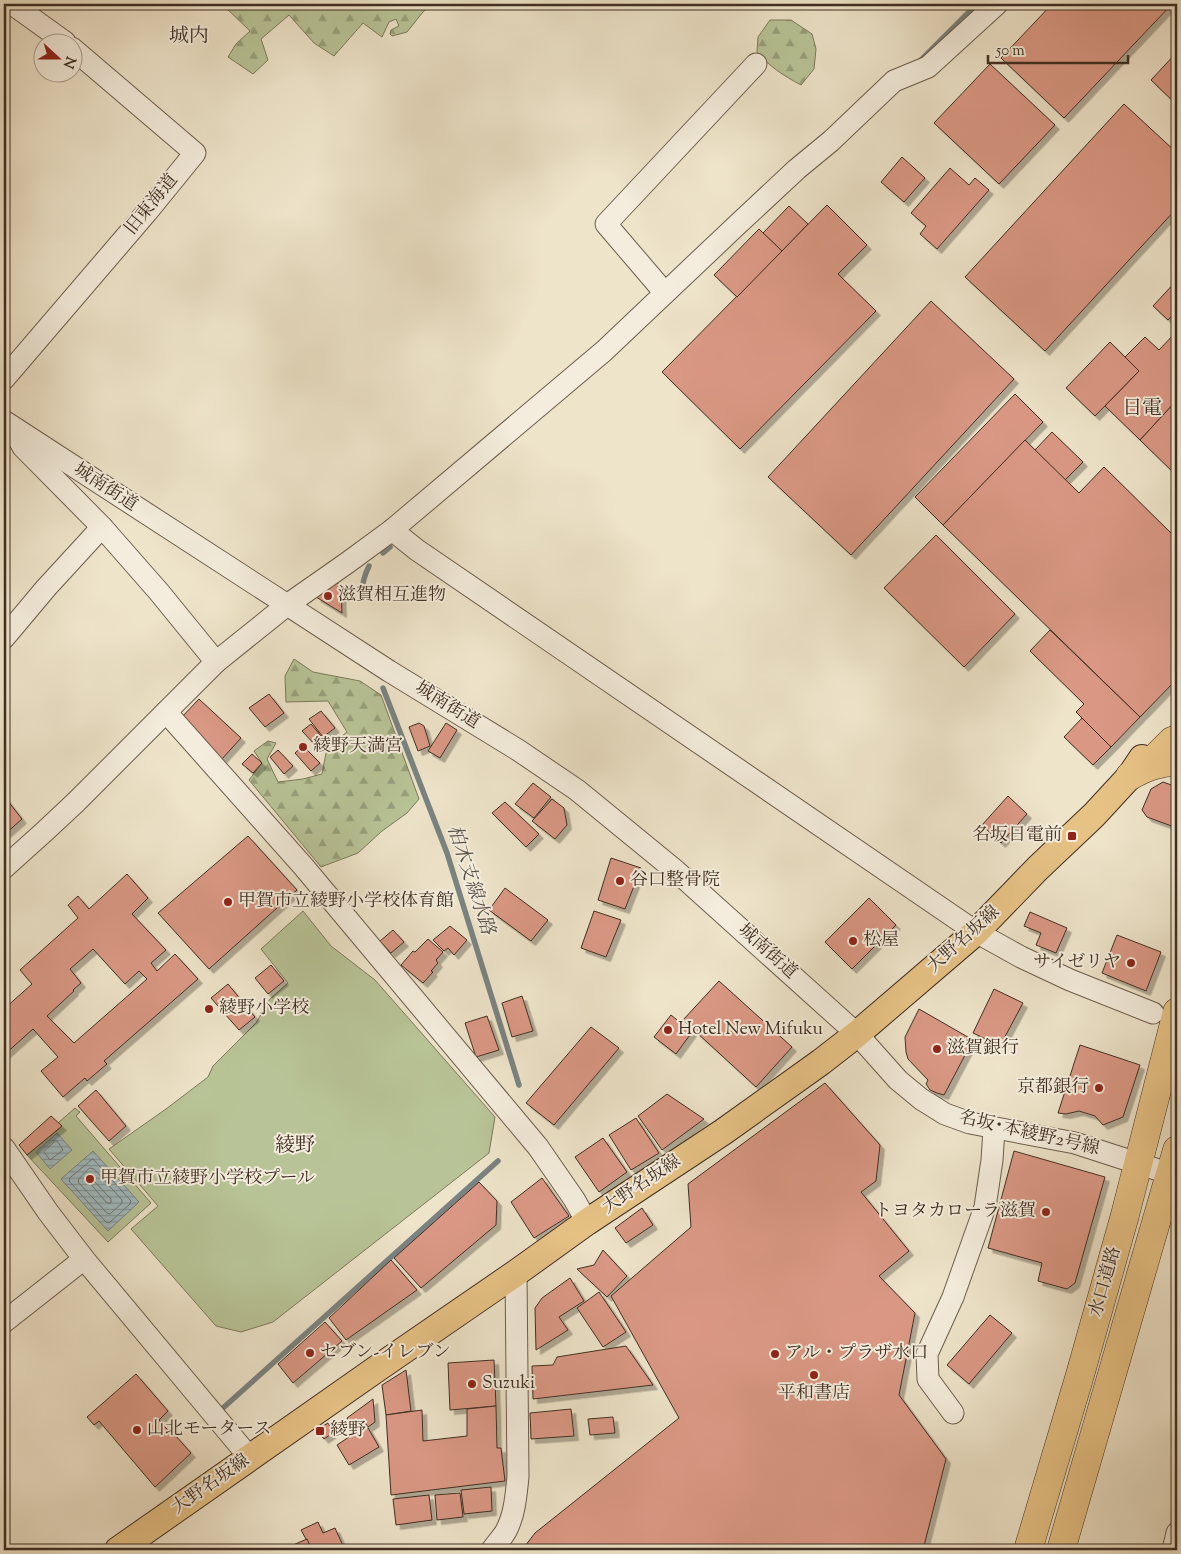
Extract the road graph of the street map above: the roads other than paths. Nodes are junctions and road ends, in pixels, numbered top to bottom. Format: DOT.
graph roads {
  1 [pos="12,4"];
  2 [pos="997,4"];
  3 [pos="51,32"];
  4 [pos="82,57"];
  5 [pos="756,64"];
  6 [pos="665,293"];
  7 [pos="4,380"];
  8 [pos="6,423"];
  9 [pos="102,527"];
  10 [pos="392,530"];
  11 [pos="287,604"];
  12 [pos="4,638"];
  13 [pos="216,662"];
  14 [pos="166,712"];
  15 [pos="1177,726"];
  16 [pos="1177,739"];
  17 [pos="1177,762"];
  18 [pos="1138,771"];
  19 [pos="4,868"];
  20 [pos="976,932"];
  21 [pos="1165,1013"];
  22 [pos="857,1034"];
  23 [pos="994,1129"];
  24 [pos="7,1159"];
  25 [pos="1138,1162"];
  26 [pos="1175,1166"];
  27 [pos="587,1222"];
  28 [pos="84,1259"];
  29 [pos="516,1274"];
  30 [pos="4,1322"];
  31 [pos="953,1413"];
  32 [pos="250,1458"];
  33 [pos="1177,1534"];
  34 [pos="118,1550"];
  35 [pos="492,1550"];
  36 [pos="1028,1550"];
  37 [pos="1061,1550"];
  38 [pos="1173,1550"];
  1 -- 3 [label="street"];
  2 -- 6 [label="street"];
  4 -- 7 [label="street, 旧東海道"];
  5 -- 6 [label="street"];
  6 -- 10 [label="street"];
  8 -- 9 [label="street"];
  8 -- 11 [label="street, 城南街道"];
  9 -- 12 [label="street"];
  9 -- 13 [label="street"];
  10 -- 11 [label="street"];
  10 -- 20 [label="street"];
  11 -- 13 [label="street"];
  11 -- 22 [label="street, 城南街道"];
  13 -- 14 [label="street"];
  14 -- 19 [label="street"];
  14 -- 27 [label="street"];
  15 -- 18 [label="main road, 大野名坂線"];
  16 -- 18 [label="highway"];
  17 -- 18 [label="highway"];
  18 -- 20 [label="main road, 大野名坂線"];
  20 -- 21 [label="street"];
  20 -- 22 [label="main road, 大野名坂線"];
  21 -- 25 [label="highway, 水口道路"];
  22 -- 23 [label="street, 名坂･本綾野2号線"];
  22 -- 27 [label="main road, 大野名坂線"];
  23 -- 25 [label="street, 名坂･本綾野2号線"];
  23 -- 31 [label="street"];
  24 -- 28 [label="street"];
  25 -- 26 [label="street, 名坂･本綾野2号線"];
  25 -- 36 [label="highway, 水口道路"];
  26 -- 37 [label="highway, 水口道路"];
  27 -- 29 [label="main road, 大野名坂線"];
  28 -- 30 [label="street"];
  28 -- 32 [label="street"];
  29 -- 32 [label="main road, 大野名坂線"];
  29 -- 35 [label="street"];
  32 -- 34 [label="main road, 大野名坂線"];
  33 -- 38 [label="street"];
}
